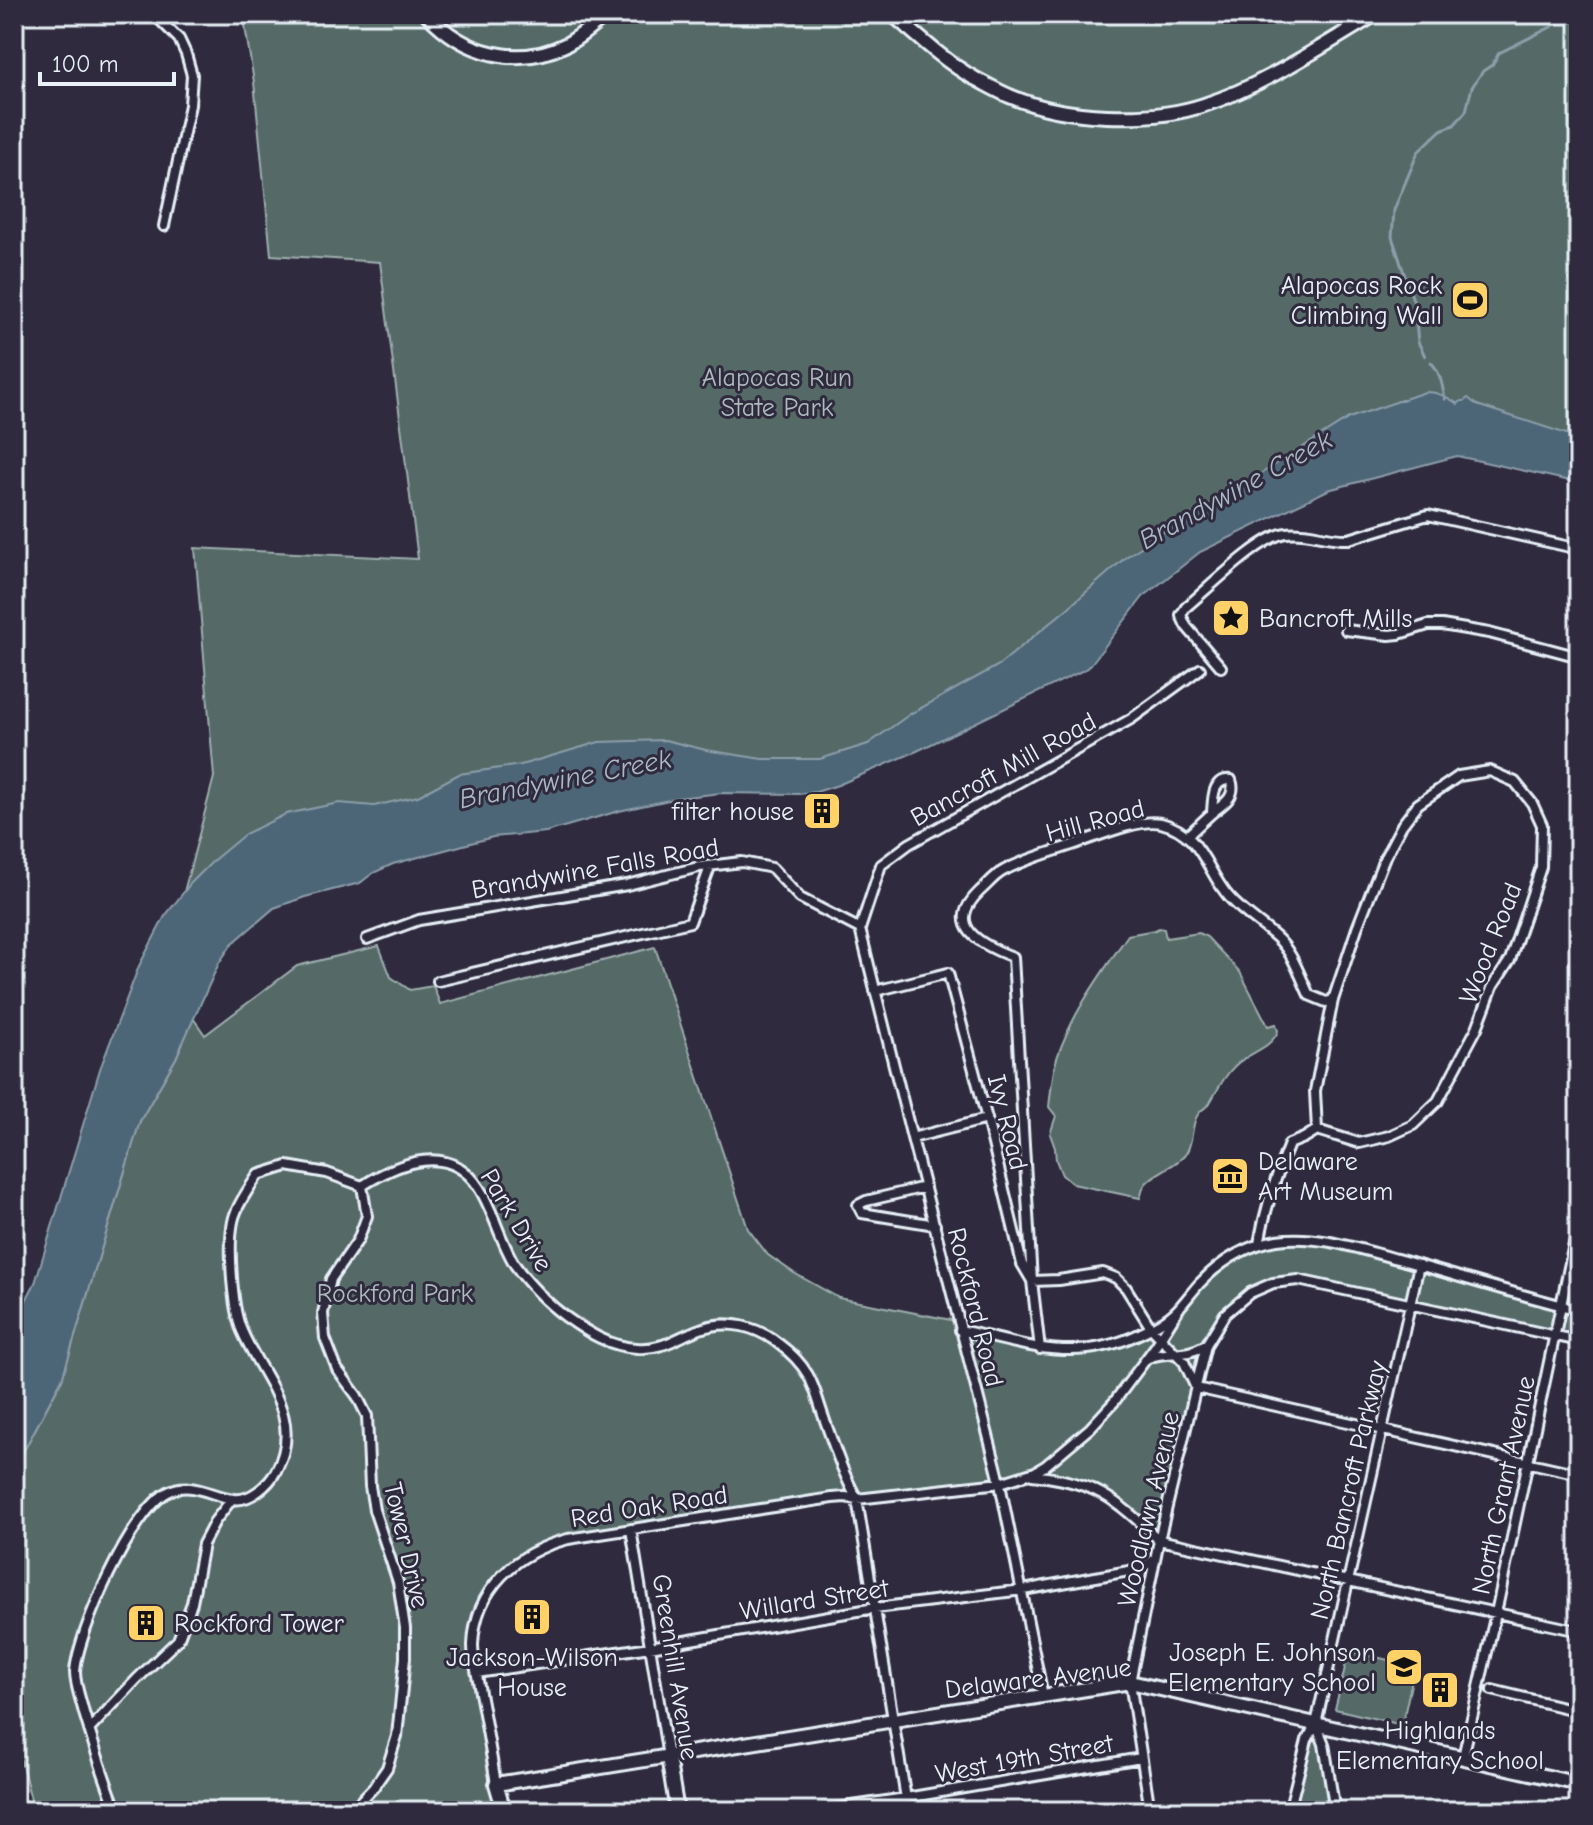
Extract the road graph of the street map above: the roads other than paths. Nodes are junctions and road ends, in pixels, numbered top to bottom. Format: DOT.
graph roads {
  1 [pos="154,14"];
  2 [pos="427,14"];
  3 [pos="607,14"];
  4 [pos="892,14"];
  5 [pos="1376,14"];
  6 [pos="164,226"];
  7 [pos="1579,549"];
  8 [pos="1346,630"];
  9 [pos="1579,657"];
  10 [pos="1221,667"];
  11 [pos="1200,669"];
  12 [pos="1212,813"];
  13 [pos="1187,836"];
  14 [pos="710,867"];
  15 [pos="860,929"];
  16 [pos="367,939"];
  17 [pos="438,981"];
  18 [pos="875,991"];
  19 [pos="1333,1000"];
  20 [pos="987,1119"];
  21 [pos="1317,1130"];
  22 [pos="912,1138"];
  23 [pos="362,1186"];
  24 [pos="925,1187"];
  25 [pos="1579,1220"];
  26 [pos="935,1225"];
  27 [pos="1259,1244"];
  28 [pos="1419,1265"];
  29 [pos="1032,1281"];
  30 [pos="1410,1303"];
  31 [pos="1560,1305"];
  32 [pos="1180,1307"];
  33 [pos="1579,1310"];
  34 [pos="1151,1328"];
  35 [pos="960,1330"];
  36 [pos="1555,1336"];
  37 [pos="1161,1339"];
  38 [pos="1579,1341"];
  39 [pos="1206,1345"];
  40 [pos="1040,1349"];
  41 [pos="1177,1354"];
  42 [pos="1147,1358"];
  43 [pos="1196,1388"];
  44 [pos="1382,1431"];
  45 [pos="1528,1462"];
  46 [pos="1579,1474"];
  47 [pos="1027,1475"];
  48 [pos="1000,1483"];
  49 [pos="232,1499"];
  50 [pos="857,1499"];
  51 [pos="631,1529"];
  52 [pos="1159,1540"];
  53 [pos="1156,1558"];
  54 [pos="1348,1581"];
  55 [pos="1023,1590"];
  56 [pos="875,1608"];
  57 [pos="1496,1613"];
  58 [pos="1579,1631"];
  59 [pos="650,1647"];
  60 [pos="477,1673"];
  61 [pos="1130,1682"];
  62 [pos="1492,1690"];
  63 [pos="1043,1696"];
  64 [pos="1579,1711"];
  65 [pos="893,1720"];
  66 [pos="1316,1724"];
  67 [pos="89,1730"];
  68 [pos="668,1757"];
  69 [pos="1463,1757"];
  70 [pos="1141,1758"];
  71 [pos="496,1784"];
  72 [pos="1579,1784"];
  73 [pos="906,1798"];
  74 [pos="1334,1809"];
  75 [pos="117,1811"];
  76 [pos="351,1811"];
  77 [pos="504,1811"];
  78 [pos="677,1811"];
  79 [pos="819,1811"];
  80 [pos="908,1811"];
  81 [pos="1150,1811"];
  82 [pos="1289,1811"];
  83 [pos="1305,1811"];
  1 -- 6 [label="street"];
  2 -- 3 [label="street"];
  4 -- 5 [label="street"];
  7 -- 10 [label="street"];
  8 -- 9 [label="street"];
  11 -- 15 [label="street, Bancroft Mill Road"];
  12 -- 13 [label="street"];
  13 -- 19 [label="street"];
  13 -- 29 [label="street, Hill Road"];
  14 -- 15 [label="street, Brandywine Falls Road"];
  14 -- 16 [label="street, Brandywine Falls Road"];
  14 -- 17 [label="street"];
  15 -- 18 [label="street, Rockford Road"];
  18 -- 20 [label="street, Ivy Road"];
  18 -- 22 [label="street, Rockford Road"];
  19 -- 21 [label="street, Wood Road"];
  19 -- 21 [label="street, Wood Road"];
  20 -- 22 [label="street"];
  20 -- 29 [label="street, Ivy Road"];
  21 -- 27 [label="street"];
  22 -- 24 [label="street, Rockford Road"];
  23 -- 49 [label="street"];
  23 -- 50 [label="street, Park Drive"];
  23 -- 76 [label="street, Tower Drive"];
  24 -- 26 [label="street, Rockford Road"];
  24 -- 26 [label="street"];
  25 -- 31 [label="street, North Grant Avenue"];
  26 -- 35 [label="street, Rockford Road"];
  27 -- 28 [label="street"];
  27 -- 32 [label="street"];
  28 -- 30 [label="street, North Bancroft Parkway"];
  28 -- 31 [label="street"];
  29 -- 34 [label="street"];
  29 -- 40 [label="street"];
  30 -- 36 [label="street, Woodlawn Avenue"];
  30 -- 39 [label="street, Woodlawn Avenue"];
  30 -- 44 [label="street, North Bancroft Parkway"];
  31 -- 33 [label="street"];
  31 -- 36 [label="street, North Grant Avenue"];
  32 -- 34 [label="street"];
  32 -- 37 [label="street, Red Oak Road"];
  34 -- 37 [label="street"];
  34 -- 40 [label="street"];
  35 -- 40 [label="street"];
  35 -- 48 [label="street, Rockford Road"];
  36 -- 38 [label="street, Woodlawn Avenue"];
  36 -- 45 [label="street, North Grant Avenue"];
  37 -- 41 [label="street"];
  37 -- 42 [label="street, Red Oak Road"];
  39 -- 41 [label="street"];
  39 -- 43 [label="street, Woodlawn Avenue"];
  41 -- 42 [label="street"];
  41 -- 43 [label="street"];
  42 -- 47 [label="street, Red Oak Road"];
  43 -- 44 [label="street"];
  43 -- 52 [label="street, Woodlawn Avenue"];
  44 -- 45 [label="street"];
  44 -- 54 [label="street, North Bancroft Parkway"];
  45 -- 46 [label="street"];
  45 -- 57 [label="street, North Grant Avenue"];
  47 -- 48 [label="street, Red Oak Road"];
  47 -- 52 [label="street, Red Oak Road"];
  48 -- 50 [label="street, Red Oak Road"];
  48 -- 55 [label="street, Rockford Road"];
  49 -- 67 [label="street"];
  49 -- 67 [label="street"];
  50 -- 51 [label="street, Red Oak Road"];
  50 -- 56 [label="street, Park Drive"];
  51 -- 59 [label="street, Greenhill Avenue"];
  51 -- 60 [label="street, Red Oak Road"];
  52 -- 53 [label="street, Woodlawn Avenue"];
  52 -- 54 [label="street"];
  53 -- 55 [label="street, Willard Street"];
  53 -- 61 [label="street, Woodlawn Avenue"];
  54 -- 57 [label="street"];
  54 -- 66 [label="street, North Bancroft Parkway"];
  55 -- 56 [label="street, Willard Street"];
  55 -- 63 [label="street, Rockford Road"];
  56 -- 59 [label="street, Willard Street"];
  56 -- 65 [label="street, Park Drive"];
  57 -- 58 [label="street"];
  57 -- 69 [label="street, North Grant Avenue"];
  59 -- 60 [label="street, Willard Street"];
  59 -- 68 [label="street, Greenhill Avenue"];
  60 -- 71 [label="street, Red Oak Road"];
  61 -- 63 [label="street, Delaware Avenue"];
  61 -- 66 [label="street, Delaware Avenue"];
  61 -- 70 [label="street, Woodlawn Avenue"];
  62 -- 64 [label="street"];
  63 -- 65 [label="street, Delaware Avenue"];
  65 -- 68 [label="street, Delaware Avenue"];
  65 -- 73 [label="street, Park Drive"];
  66 -- 69 [label="street, Delaware Avenue"];
  66 -- 74 [label="street, North Bancroft Parkway"];
  66 -- 82 [label="street, North Bancroft Parkway"];
  67 -- 75 [label="street"];
  68 -- 71 [label="street, Delaware Avenue"];
  68 -- 78 [label="street, Greenhill Avenue"];
  69 -- 72 [label="street, Delaware Avenue"];
  70 -- 73 [label="street, West 19th Street"];
  70 -- 81 [label="street, Woodlawn Avenue"];
  71 -- 77 [label="street"];
  73 -- 79 [label="street, West 19th Street"];
  73 -- 80 [label="street, Park Drive"];
  74 -- 83 [label="street"];
}
